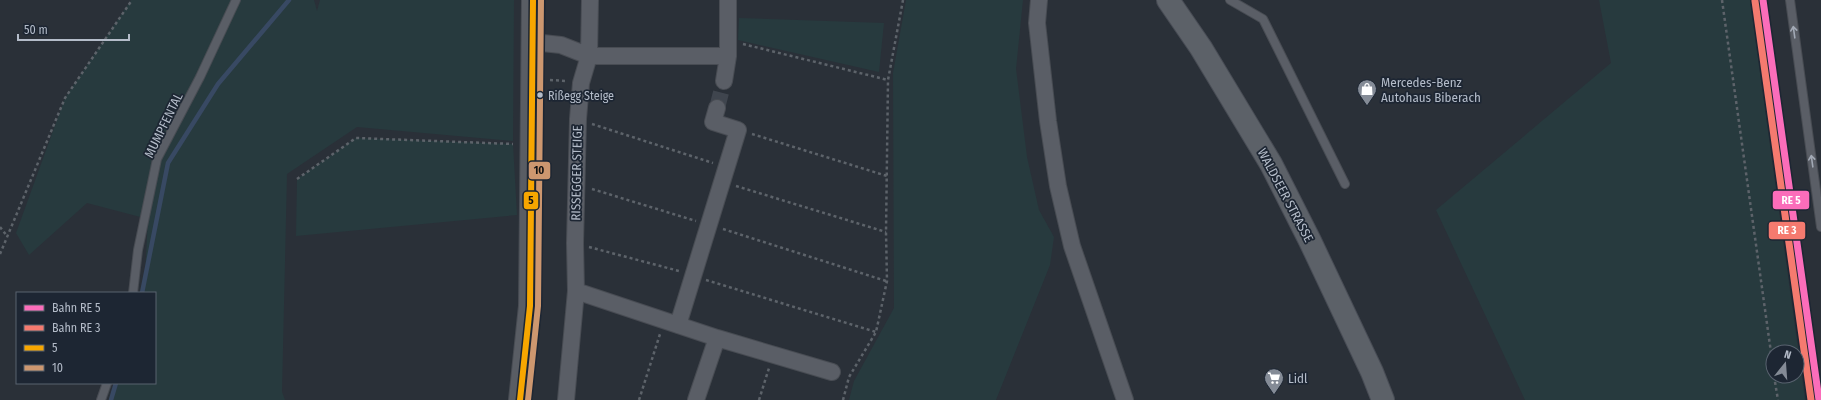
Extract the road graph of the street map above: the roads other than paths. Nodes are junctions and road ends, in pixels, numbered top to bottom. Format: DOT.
graph roads {
  1 [pos="236,0"];
  2 [pos="533,0"];
  3 [pos="590,0"];
  4 [pos="728,0"];
  5 [pos="1039,0"];
  6 [pos="1168,0"];
  7 [pos="1230,0"];
  8 [pos="1790,0"];
  9 [pos="533,42"];
  10 [pos="589,56"];
  11 [pos="728,56"];
  12 [pos="724,80"];
  13 [pos="717,108"];
  14 [pos="1345,184"];
  15 [pos="1821,228"];
  16 [pos="576,291"];
  17 [pos="133,292"];
  18 [pos="671,323"];
  19 [pos="717,338"];
  20 [pos="832,372"];
  21 [pos="107,384"];
  22 [pos="101,400"];
  23 [pos="520,400"];
  24 [pos="566,400"];
  25 [pos="696,400"];
  26 [pos="1125,400"];
  27 [pos="1383,400"];
  1 -- 17 [label="lane, MUMPFENTAL"];
  2 -- 9 [label="street"];
  3 -- 10 [label="street, RISSEGGER STEIGE"];
  4 -- 11 [label="street"];
  5 -- 26 [label="street"];
  6 -- 27 [label="main road, WALDSEER STRASSE"];
  7 -- 14 [label="lane"];
  15 -- 8 [label="lane, one-way"];
  9 -- 10 [label="street"];
  9 -- 23 [label="street"];
  10 -- 11 [label="street"];
  10 -- 16 [label="street, RISSEGGER STEIGE"];
  11 -- 12 [label="street"];
  13 -- 18 [label="street"];
  16 -- 18 [label="street"];
  16 -- 24 [label="street, RISSEGGER STEIGE"];
  18 -- 19 [label="street"];
  19 -- 20 [label="street"];
  19 -- 25 [label="street"];
  21 -- 22 [label="lane"];
}
